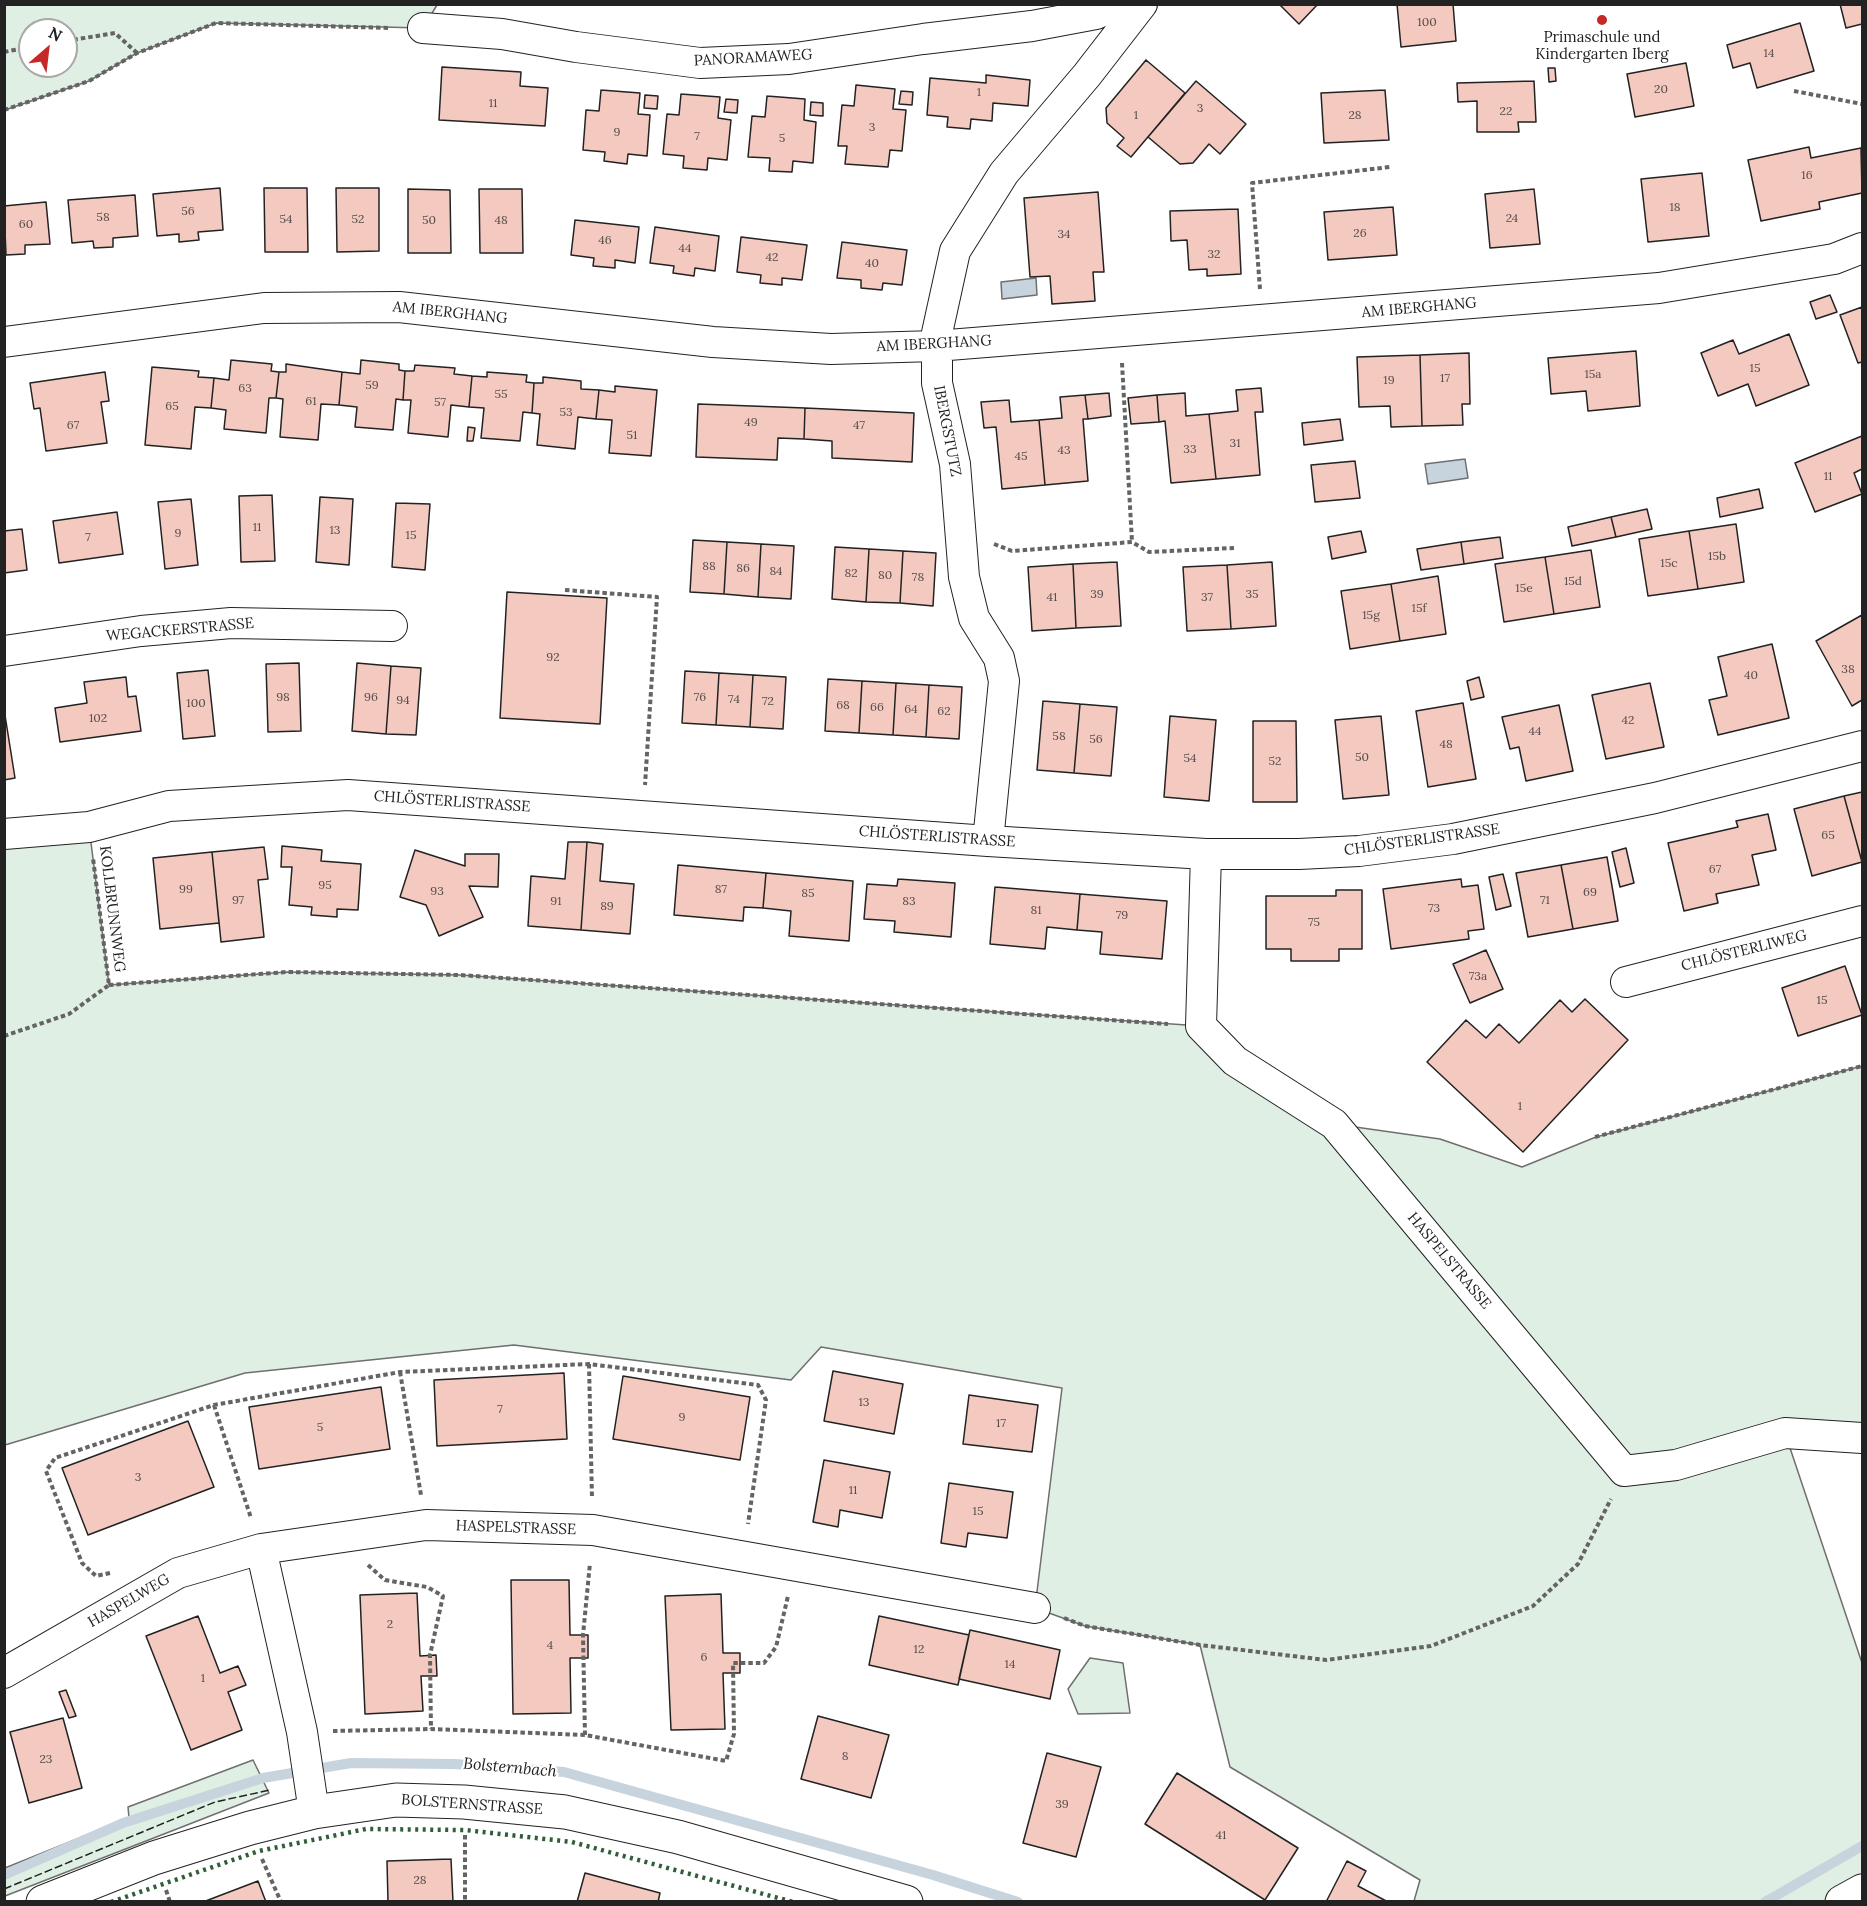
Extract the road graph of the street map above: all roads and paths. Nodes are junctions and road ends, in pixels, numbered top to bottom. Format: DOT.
graph roads {
  1 [pos="1117,4"];
  2 [pos="1142,4"];
  3 [pos="423,28"];
  4 [pos="78,39"];
  5 [pos="137,53"];
  6 [pos="1794,90"];
  7 [pos="1863,104"];
  8 [pos="4,110"];
  9 [pos="1390,168"];
  10 [pos="1863,248"];
  11 [pos="1263,320"];
  12 [pos="1120,331"];
  13 [pos="4,342"];
  14 [pos="936,346"];
  15 [pos="960,530"];
  16 [pos="1132,542"];
  17 [pos="1234,548"];
  18 [pos="565,590"];
  19 [pos="392,626"];
  20 [pos="4,651"];
  21 [pos="1863,746"];
  22 [pos="644,816"];
  23 [pos="89,827"];
  24 [pos="4,834"];
  25 [pos="988,841"];
  26 [pos="1206,854"];
  27 [pos="1863,921"];
  28 [pos="1626,982"];
  29 [pos="109,985"];
  30 [pos="1201,1026"];
  31 [pos="4,1036"];
  32 [pos="1863,1066"];
  33 [pos="1596,1137"];
  34 [pos="589,1364"];
  35 [pos="400,1372"];
  36 [pos="214,1405"];
  37 [pos="1863,1438"];
  38 [pos="1624,1471"];
  39 [pos="426,1525"];
  40 [pos="593,1530"];
  41 [pos="348,1534"];
  42 [pos="261,1548"];
  43 [pos="744,1558"];
  44 [pos="795,1567"];
  45 [pos="117,1571"];
  46 [pos="1035,1608"];
  47 [pos="4,1673"];
  48 [pos="431,1729"];
  49 [pos="585,1735"];
  50 [pos="304,1740"];
  51 [pos="312,1798"];
  52 [pos="464,1802"];
  53 [pos="249,1828"];
  54 [pos="1863,1891"];
  55 [pos="43,1902"];
  56 [pos="281,1902"];
  57 [pos="465,1902"];
  58 [pos="906,1902"];
  59 [pos="1842,1902"];
  1 -- 3 [label="street, PANORAMAWEG"];
  2 -- 14 [label="street, IBERGSTUTZ"];
  3 -- 5 [label="path"];
  4 -- 5 [label="path"];
  5 -- 8 [label="path"];
  6 -- 7 [label="path"];
  9 -- 11 [label="path"];
  10 -- 11 [label="street, AM IBERGHANG"];
  11 -- 12 [label="street, AM IBERGHANG"];
  12 -- 14 [label="street, AM IBERGHANG"];
  12 -- 16 [label="path"];
  13 -- 14 [label="street, AM IBERGHANG"];
  14 -- 15 [label="street, IBERGSTUTZ"];
  15 -- 16 [label="path"];
  15 -- 25 [label="street, IBERGSTUTZ"];
  16 -- 17 [label="path"];
  18 -- 22 [label="path"];
  19 -- 20 [label="street, WEGACKERSTRASSE"];
  21 -- 26 [label="street, CHLÖSTERLISTRASSE"];
  22 -- 23 [label="street, CHLÖSTERLISTRASSE"];
  22 -- 25 [label="street, CHLÖSTERLISTRASSE"];
  23 -- 24 [label="street, CHLÖSTERLISTRASSE"];
  23 -- 29 [label="path, KOLLBRUNNWEG"];
  25 -- 26 [label="street, CHLÖSTERLISTRASSE"];
  26 -- 30 [label="street"];
  27 -- 28 [label="street, CHLÖSTERLIWEG"];
  29 -- 30 [label="path"];
  29 -- 31 [label="path, KOLLBRUNNWEG"];
  30 -- 38 [label="street, HASPELSTRASSE"];
  32 -- 33 [label="path"];
  34 -- 35 [label="path"];
  34 -- 40 [label="path"];
  34 -- 43 [label="path"];
  35 -- 36 [label="path"];
  35 -- 39 [label="path"];
  36 -- 42 [label="path"];
  36 -- 45 [label="path"];
  37 -- 38 [label="street"];
  38 -- 46 [label="path"];
  39 -- 40 [label="street, HASPELSTRASSE"];
  39 -- 41 [label="street, HASPELSTRASSE"];
  40 -- 43 [label="street, HASPELSTRASSE"];
  40 -- 49 [label="path"];
  41 -- 42 [label="street, HASPELSTRASSE"];
  41 -- 48 [label="path"];
  42 -- 47 [label="street, HASPELWEG"];
  42 -- 50 [label="street"];
  43 -- 44 [label="street, HASPELSTRASSE"];
  44 -- 46 [label="street, HASPELSTRASSE"];
  44 -- 49 [label="path"];
  48 -- 49 [label="path"];
  48 -- 50 [label="path"];
  50 -- 51 [label="street"];
  51 -- 52 [label="street, BOLSTERNSTRASSE"];
  51 -- 53 [label="street, BOLSTERNSTRASSE"];
  52 -- 57 [label="path"];
  52 -- 58 [label="street, BOLSTERNSTRASSE"];
  53 -- 55 [label="street, BOLSTERNSTRASSE"];
  53 -- 56 [label="path"];
  54 -- 59 [label="street"];
}
